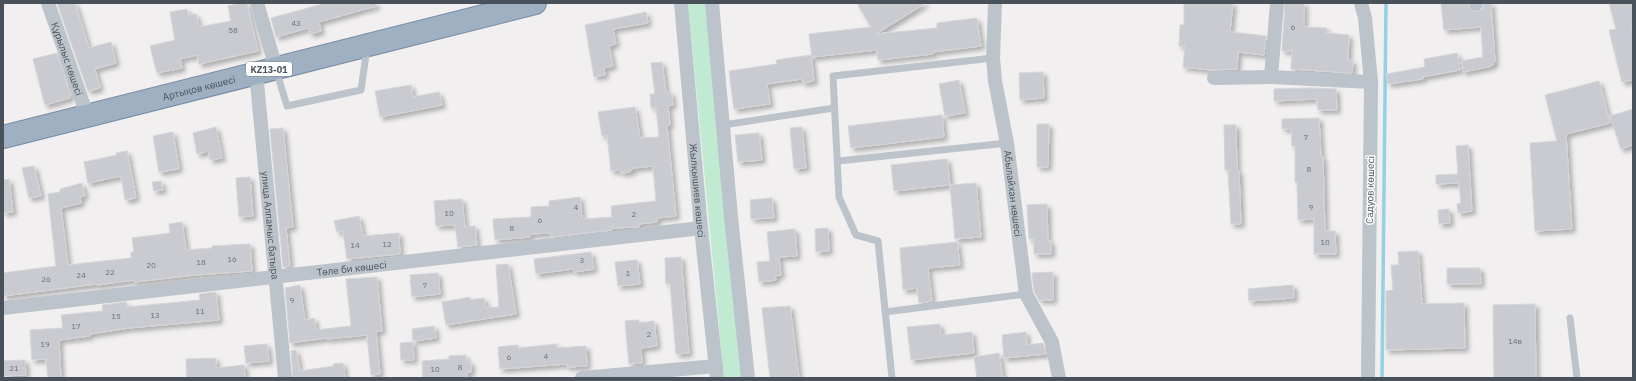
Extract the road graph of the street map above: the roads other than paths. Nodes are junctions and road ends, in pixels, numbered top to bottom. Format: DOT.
graph roads {
  1 [pos="48,3"];
  2 [pos="258,3"];
  3 [pos="535,3"];
  4 [pos="681,3"];
  5 [pos="712,3"];
  6 [pos="995,3"];
  7 [pos="1277,3"];
  8 [pos="1360,3"];
  9 [pos="368,44"];
  10 [pos="993,58"];
  11 [pos="266,70"];
  12 [pos="1272,77"];
  13 [pos="1214,78"];
  14 [pos="1371,82"];
  15 [pos="834,108"];
  16 [pos="86,115"];
  17 [pos="723,125"];
  18 [pos="3,137"];
  19 [pos="1007,143"];
  20 [pos="838,161"];
  21 [pos="701,228"];
  22 [pos="276,277"];
  23 [pos="1026,294"];
  24 [pos="3,308"];
  25 [pos="885,312"];
  26 [pos="1570,318"];
  27 [pos="717,372"];
  28 [pos="285,378"];
  29 [pos="582,378"];
  30 [pos="748,378"];
  31 [pos="892,378"];
  32 [pos="1059,378"];
  33 [pos="1368,378"];
  34 [pos="1577,378"];
  1 -- 16 [label="street, Құрылыс көшесі"];
  2 -- 11 [label="street, улица Алпамыс батыра"];
  3 -- 9 [label="highway, Артықов көшесі / KZ13-01"];
  4 -- 21 [label="street, Жылқышиев көшесі"];
  5 -- 17 [label="street"];
  6 -- 10 [label="street, Абылайхан көшесі"];
  7 -- 12 [label="street"];
  8 -- 14 [label="street, Садуов көшесі"];
  9 -- 11 [label="highway, Артықов көшесі / KZ13-01"];
  9 -- 11 [label="lane"];
  10 -- 15 [label="lane"];
  10 -- 19 [label="street, Абылайхан көшесі"];
  11 -- 16 [label="highway, Артықов көшесі / KZ13-01"];
  11 -- 22 [label="street, улица Алпамыс батыра"];
  12 -- 13 [label="street"];
  12 -- 14 [label="street"];
  14 -- 33 [label="street, Садуов көшесі"];
  15 -- 17 [label="lane"];
  15 -- 20 [label="lane"];
  16 -- 18 [label="highway, Артықов көшесі / KZ13-01"];
  17 -- 30 [label="street"];
  19 -- 20 [label="lane"];
  19 -- 23 [label="street, Абылайхан көшесі"];
  20 -- 25 [label="lane"];
  21 -- 22 [label="street, Төле би көшесі"];
  21 -- 27 [label="street, Жылқышиев көшесі"];
  22 -- 24 [label="street, Төле би көшесі"];
  22 -- 28 [label="street, улица Алпамыс батыра"];
  23 -- 25 [label="lane"];
  23 -- 32 [label="street, Абылайхан көшесі"];
  25 -- 31 [label="lane"];
  26 -- 34 [label="lane"];
  27 -- 29 [label="street"];
}
